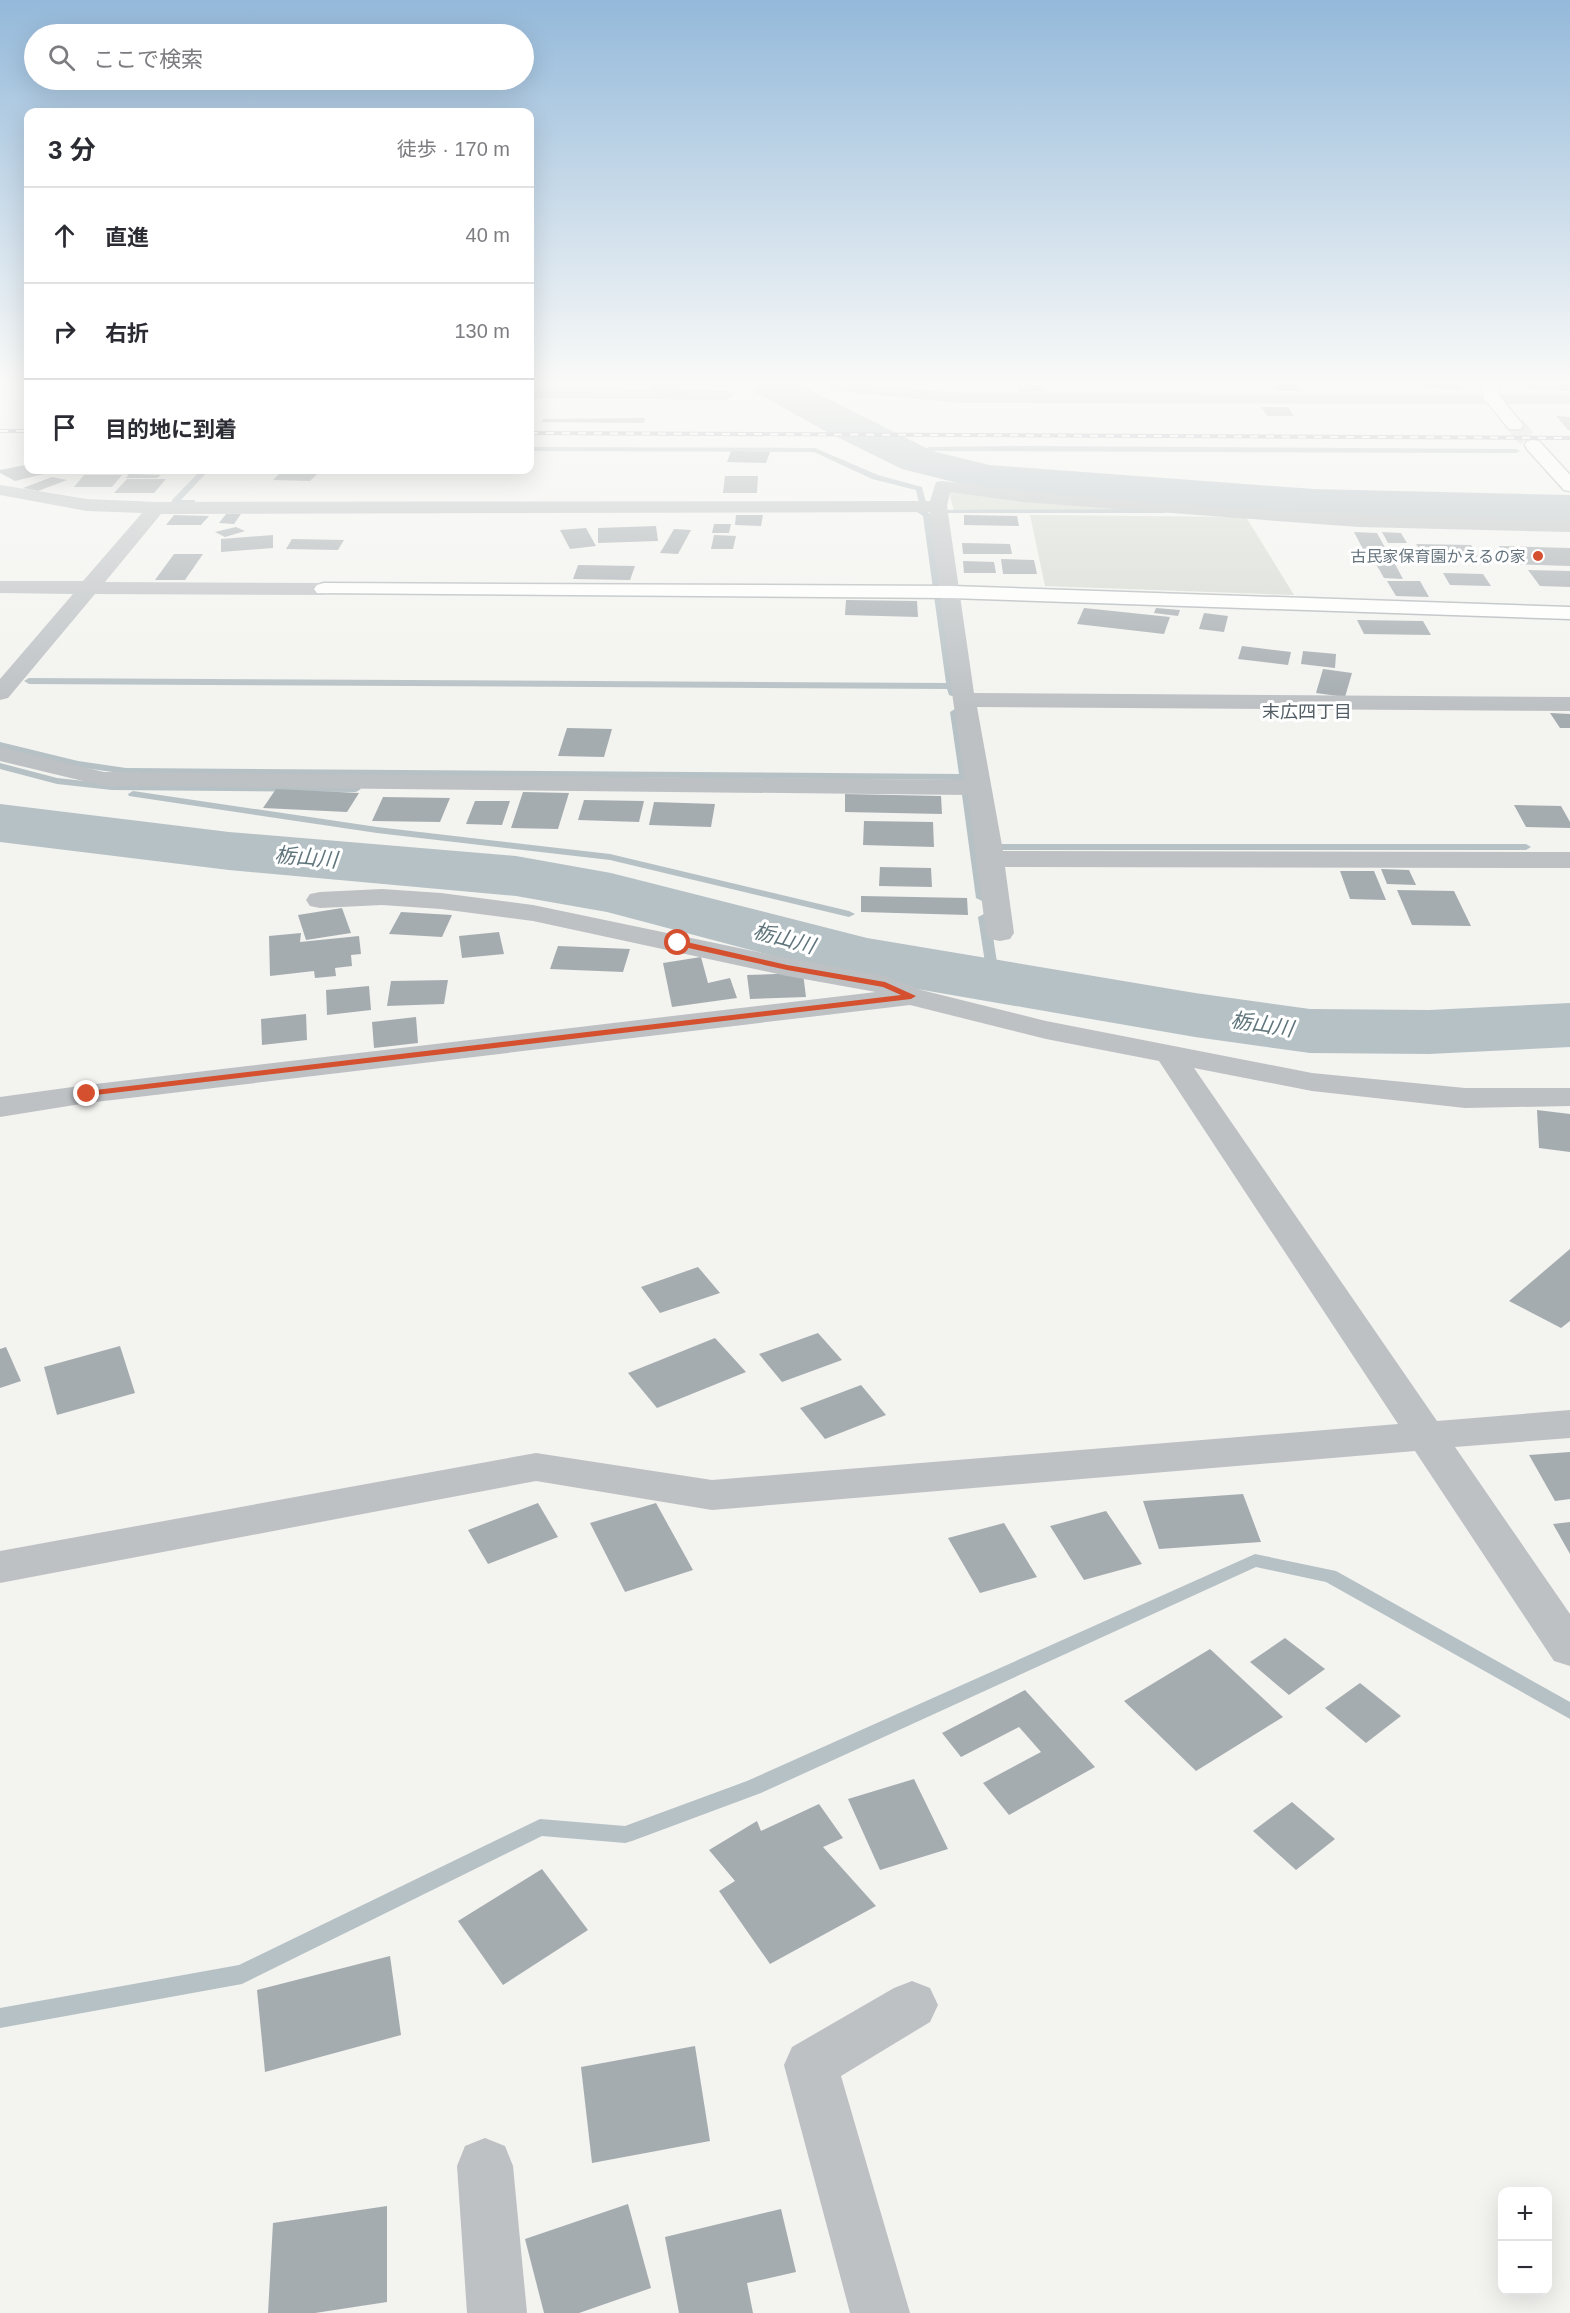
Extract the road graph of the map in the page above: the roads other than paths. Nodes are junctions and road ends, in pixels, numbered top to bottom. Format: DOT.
graph roads {
  1 [pos="11,492"];
  2 [pos="941,492"];
  3 [pos="986,492"];
  4 [pos="938,506"];
  5 [pos="156,507"];
  6 [pos="1570,526"];
  7 [pos="0,587"];
  8 [pos="89,588"];
  9 [pos="951,592"];
  10 [pos="1570,613"];
  11 [pos="0,693"];
  12 [pos="963,700"];
  13 [pos="1570,704"];
  14 [pos="0,754"];
  15 [pos="980,788"];
  16 [pos="991,859"];
  17 [pos="1570,860"];
  18 [pos="320,900"];
  19 [pos="1000,933"];
  20 [pos="911,996"];
  21 [pos="1170,1055"];
  22 [pos="1570,1097"];
  23 [pos="0,1107"];
  24 [pos="1570,1424"];
  25 [pos="1427,1436"];
  26 [pos="0,1566"];
  27 [pos="1570,1649"];
  28 [pos="912,2005"];
  29 [pos="485,2166"];
  30 [pos="497,2313"];
  31 [pos="880,2313"];
  1 -- 5 [label="street"];
  2 -- 4 [label="street"];
  3 -- 6 [label="street"];
  4 -- 5 [label="street"];
  4 -- 9 [label="street"];
  5 -- 8 [label="street"];
  7 -- 8 [label="street"];
  8 -- 9 [label="street"];
  8 -- 11 [label="street"];
  9 -- 10 [label="street"];
  9 -- 12 [label="street"];
  12 -- 13 [label="street"];
  12 -- 15 [label="street"];
  14 -- 15 [label="street"];
  15 -- 16 [label="street"];
  16 -- 17 [label="street"];
  16 -- 19 [label="street"];
  18 -- 20 [label="street"];
  20 -- 21 [label="street"];
  20 -- 23 [label="street"];
  21 -- 22 [label="street"];
  21 -- 25 [label="street"];
  24 -- 25 [label="street"];
  25 -- 26 [label="street"];
  25 -- 27 [label="street"];
  28 -- 31 [label="street"];
  29 -- 30 [label="street"];
}
